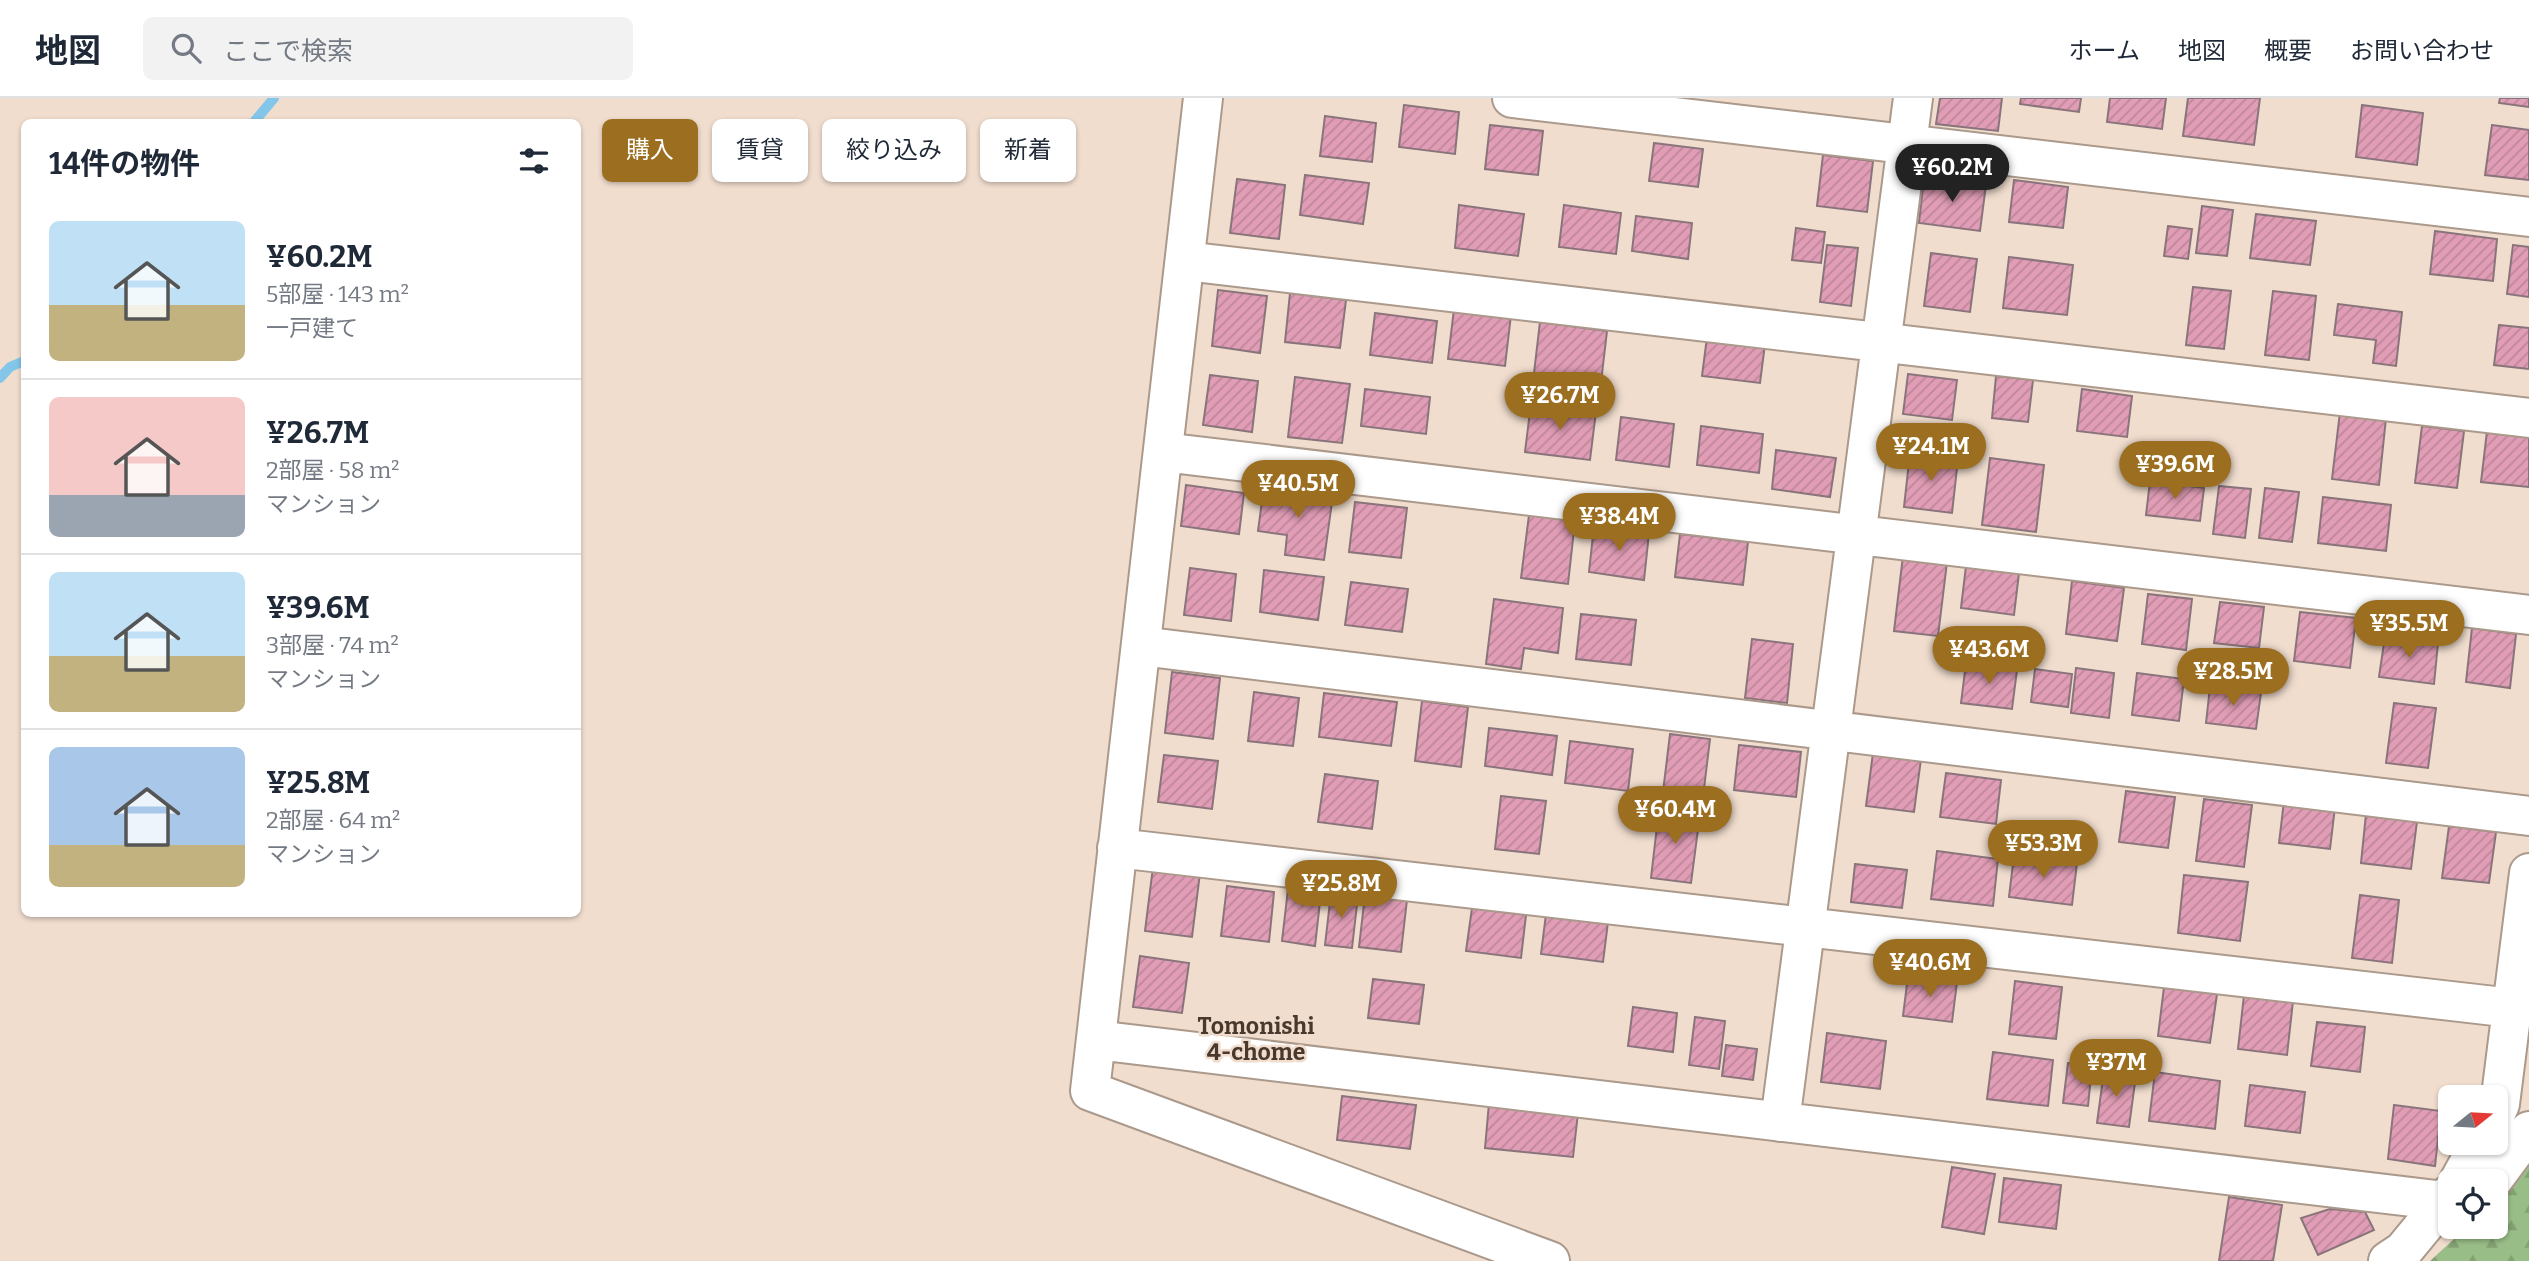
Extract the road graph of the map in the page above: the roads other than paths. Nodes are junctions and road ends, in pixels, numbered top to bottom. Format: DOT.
graph roads {
  1 [pos="1203,98"];
  2 [pos="1512,98"];
  3 [pos="1913,98"];
  4 [pos="1907,144"];
  5 [pos="2529,217"];
  6 [pos="1185,261"];
  7 [pos="1882,343"];
  8 [pos="2529,418"];
  9 [pos="1163,452"];
  10 [pos="1857,535"];
  11 [pos="2529,615"];
  12 [pos="1141,646"];
  13 [pos="1831,731"];
  14 [pos="2529,816"];
  15 [pos="1118,848"];
  16 [pos="2529,873"];
  17 [pos="1805,928"];
  18 [pos="2512,1008"];
  19 [pos="1096,1040"];
  20 [pos="2502,1085"];
  21 [pos="1780,1122"];
  22 [pos="2529,1130"];
  23 [pos="2501,1169"];
  24 [pos="2438,1191"];
  25 [pos="2438,1208"];
  26 [pos="1549,1261"];
  27 [pos="2388,1261"];
  1 -- 6 [label="street"];
  2 -- 4 [label="street"];
  3 -- 4 [label="street"];
  4 -- 5 [label="street"];
  4 -- 7 [label="street"];
  6 -- 7 [label="street"];
  6 -- 9 [label="street"];
  7 -- 8 [label="street"];
  7 -- 10 [label="street"];
  9 -- 10 [label="street"];
  9 -- 12 [label="street"];
  10 -- 11 [label="street"];
  10 -- 13 [label="street"];
  12 -- 13 [label="street"];
  12 -- 15 [label="street"];
  13 -- 14 [label="street"];
  13 -- 17 [label="street"];
  15 -- 17 [label="street"];
  15 -- 19 [label="street"];
  16 -- 18 [label="street"];
  17 -- 18 [label="street"];
  17 -- 21 [label="street"];
  18 -- 20 [label="street"];
  19 -- 21 [label="street"];
  19 -- 26 [label="street"];
  21 -- 24 [label="street"];
  22 -- 23 [label="street"];
  25 -- 27 [label="street"];
}
